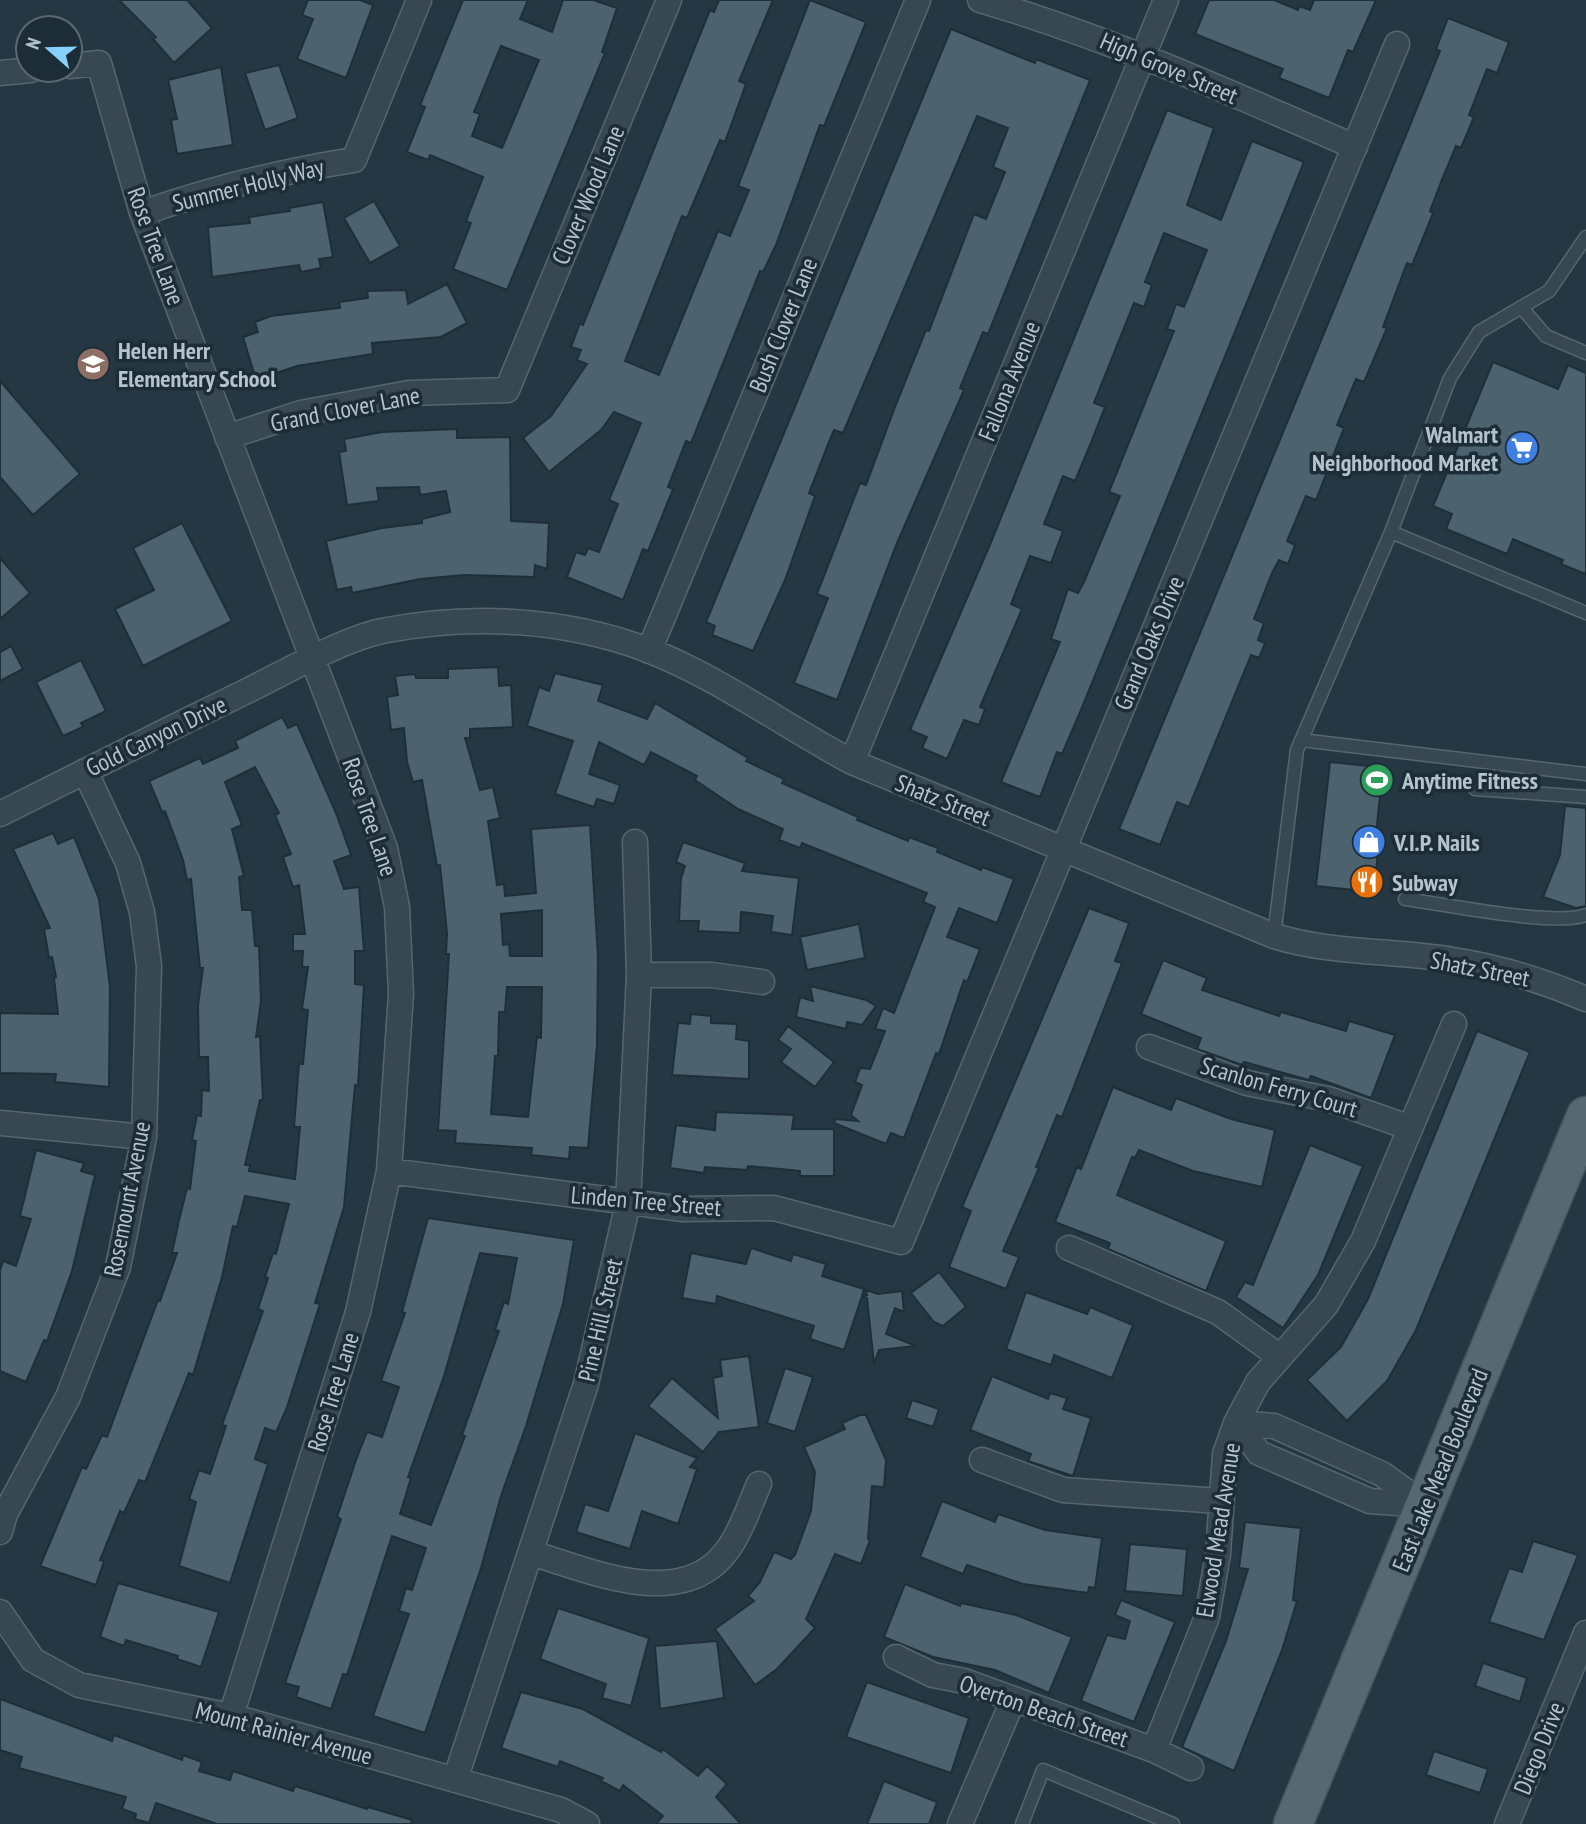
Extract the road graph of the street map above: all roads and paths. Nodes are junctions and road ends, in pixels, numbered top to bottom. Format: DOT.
graph roads {
  1 [pos="419,0"];
  2 [pos="669,0"];
  3 [pos="918,0"];
  4 [pos="980,0"];
  5 [pos="1166,0"];
  6 [pos="1397,44"];
  7 [pos="1144,55"];
  8 [pos="84,65"];
  9 [pos="1355,147"];
  10 [pos="142,213"];
  11 [pos="1586,237"];
  12 [pos="1521,307"];
  13 [pos="1586,353"];
  14 [pos="507,390"];
  15 [pos="227,437"];
  16 [pos="1391,533"];
  17 [pos="1586,613"];
  18 [pos="649,651"];
  19 [pos="312,659"];
  20 [pos="1301,740"];
  21 [pos="852,762"];
  22 [pos="85,771"];
  23 [pos="1586,774"];
  24 [pos="1475,789"];
  25 [pos="1586,797"];
  26 [pos="0,814"];
  27 [pos="635,842"];
  28 [pos="1063,849"];
  29 [pos="1405,899"];
  30 [pos="1586,915"];
  31 [pos="1274,936"];
  32 [pos="639,975"];
  33 [pos="762,982"];
  34 [pos="1586,999"];
  35 [pos="1454,1024"];
  36 [pos="1149,1047"];
  37 [pos="1586,1116"];
  38 [pos="0,1123"];
  39 [pos="1408,1127"];
  40 [pos="144,1137"];
  41 [pos="389,1171"];
  42 [pos="628,1203"];
  43 [pos="901,1242"];
  44 [pos="1069,1248"];
  45 [pos="1280,1356"];
  46 [pos="1236,1423"];
  47 [pos="982,1460"];
  48 [pos="759,1484"];
  49 [pos="1220,1501"];
  50 [pos="1425,1505"];
  51 [pos="0,1532"];
  52 [pos="531,1553"];
  53 [pos="1,1615"];
  54 [pos="1586,1633"];
  55 [pos="896,1657"];
  56 [pos="1013,1700"];
  57 [pos="231,1716"];
  58 [pos="1154,1750"];
  59 [pos="1191,1768"];
  60 [pos="455,1780"];
  61 [pos="587,1824"];
  62 [pos="960,1824"];
  63 [pos="1023,1824"];
  64 [pos="1173,1824"];
  65 [pos="1293,1824"];
  66 [pos="1507,1824"];
  1 -- 10 [label="street, Summer Holly Way"];
  2 -- 14 [label="street, Clover Wood Lane"];
  3 -- 18 [label="street, Bush Clover Lane"];
  4 -- 7 [label="street, High Grove Street"];
  5 -- 7 [label="street, Fallona Avenue"];
  6 -- 9 [label="street, Grand Oaks Drive"];
  7 -- 9 [label="street, High Grove Street"];
  7 -- 21 [label="street, Fallona Avenue"];
  8 -- 10 [label="street, Rose Tree Lane"];
  9 -- 28 [label="street, Grand Oaks Drive"];
  10 -- 15 [label="street, Rose Tree Lane"];
  11 -- 12 [label="lane"];
  12 -- 13 [label="lane"];
  12 -- 16 [label="lane"];
  14 -- 15 [label="street, Grand Clover Lane"];
  15 -- 19 [label="street, Rose Tree Lane"];
  16 -- 17 [label="lane"];
  16 -- 20 [label="lane"];
  18 -- 19 [label="street, Shatz Street"];
  18 -- 21 [label="street, Shatz Street"];
  19 -- 22 [label="street, Gold Canyon Drive"];
  19 -- 41 [label="street, Rose Tree Lane"];
  20 -- 23 [label="lane"];
  20 -- 31 [label="lane"];
  21 -- 28 [label="street, Shatz Street"];
  22 -- 26 [label="street, Gold Canyon Drive"];
  22 -- 40 [label="street, Rosemount Avenue"];
  24 -- 25 [label="lane"];
  27 -- 32 [label="street, Pine Hill Street"];
  28 -- 31 [label="street, Shatz Street"];
  28 -- 43 [label="street, Grand Oaks Drive"];
  29 -- 30 [label="lane"];
  31 -- 34 [label="street, Shatz Street"];
  32 -- 33 [label="street"];
  32 -- 42 [label="street, Pine Hill Street"];
  35 -- 39 [label="street, Elwood Mead Avenue"];
  36 -- 39 [label="street, Scanlon Ferry Court"];
  37 -- 50 [label="main road, East Lake Mead Boulevard"];
  38 -- 40 [label="street"];
  39 -- 45 [label="street, Elwood Mead Avenue"];
  40 -- 51 [label="street, Rosemount Avenue"];
  41 -- 42 [label="street, Linden Tree Street"];
  41 -- 57 [label="street, Rose Tree Lane"];
  42 -- 43 [label="street, Linden Tree Street"];
  42 -- 52 [label="street, Pine Hill Street"];
  44 -- 45 [label="street"];
  45 -- 46 [label="street, Elwood Mead Avenue"];
  46 -- 49 [label="street, Elwood Mead Avenue"];
  46 -- 50 [label="street"];
  47 -- 49 [label="street"];
  48 -- 52 [label="street"];
  49 -- 58 [label="street, Elwood Mead Avenue"];
  50 -- 65 [label="main road, East Lake Mead Boulevard"];
  52 -- 60 [label="street, Pine Hill Street"];
  53 -- 57 [label="street, Mount Rainier Avenue"];
  54 -- 66 [label="street, Diego Drive"];
  55 -- 56 [label="street, Overton Beach Street"];
  56 -- 58 [label="street, Overton Beach Street"];
  56 -- 62 [label="street"];
  57 -- 60 [label="street, Mount Rainier Avenue"];
  58 -- 59 [label="street, Overton Beach Street"];
  60 -- 61 [label="street, Mount Rainier Avenue"];
  63 -- 64 [label="lane"];
}
